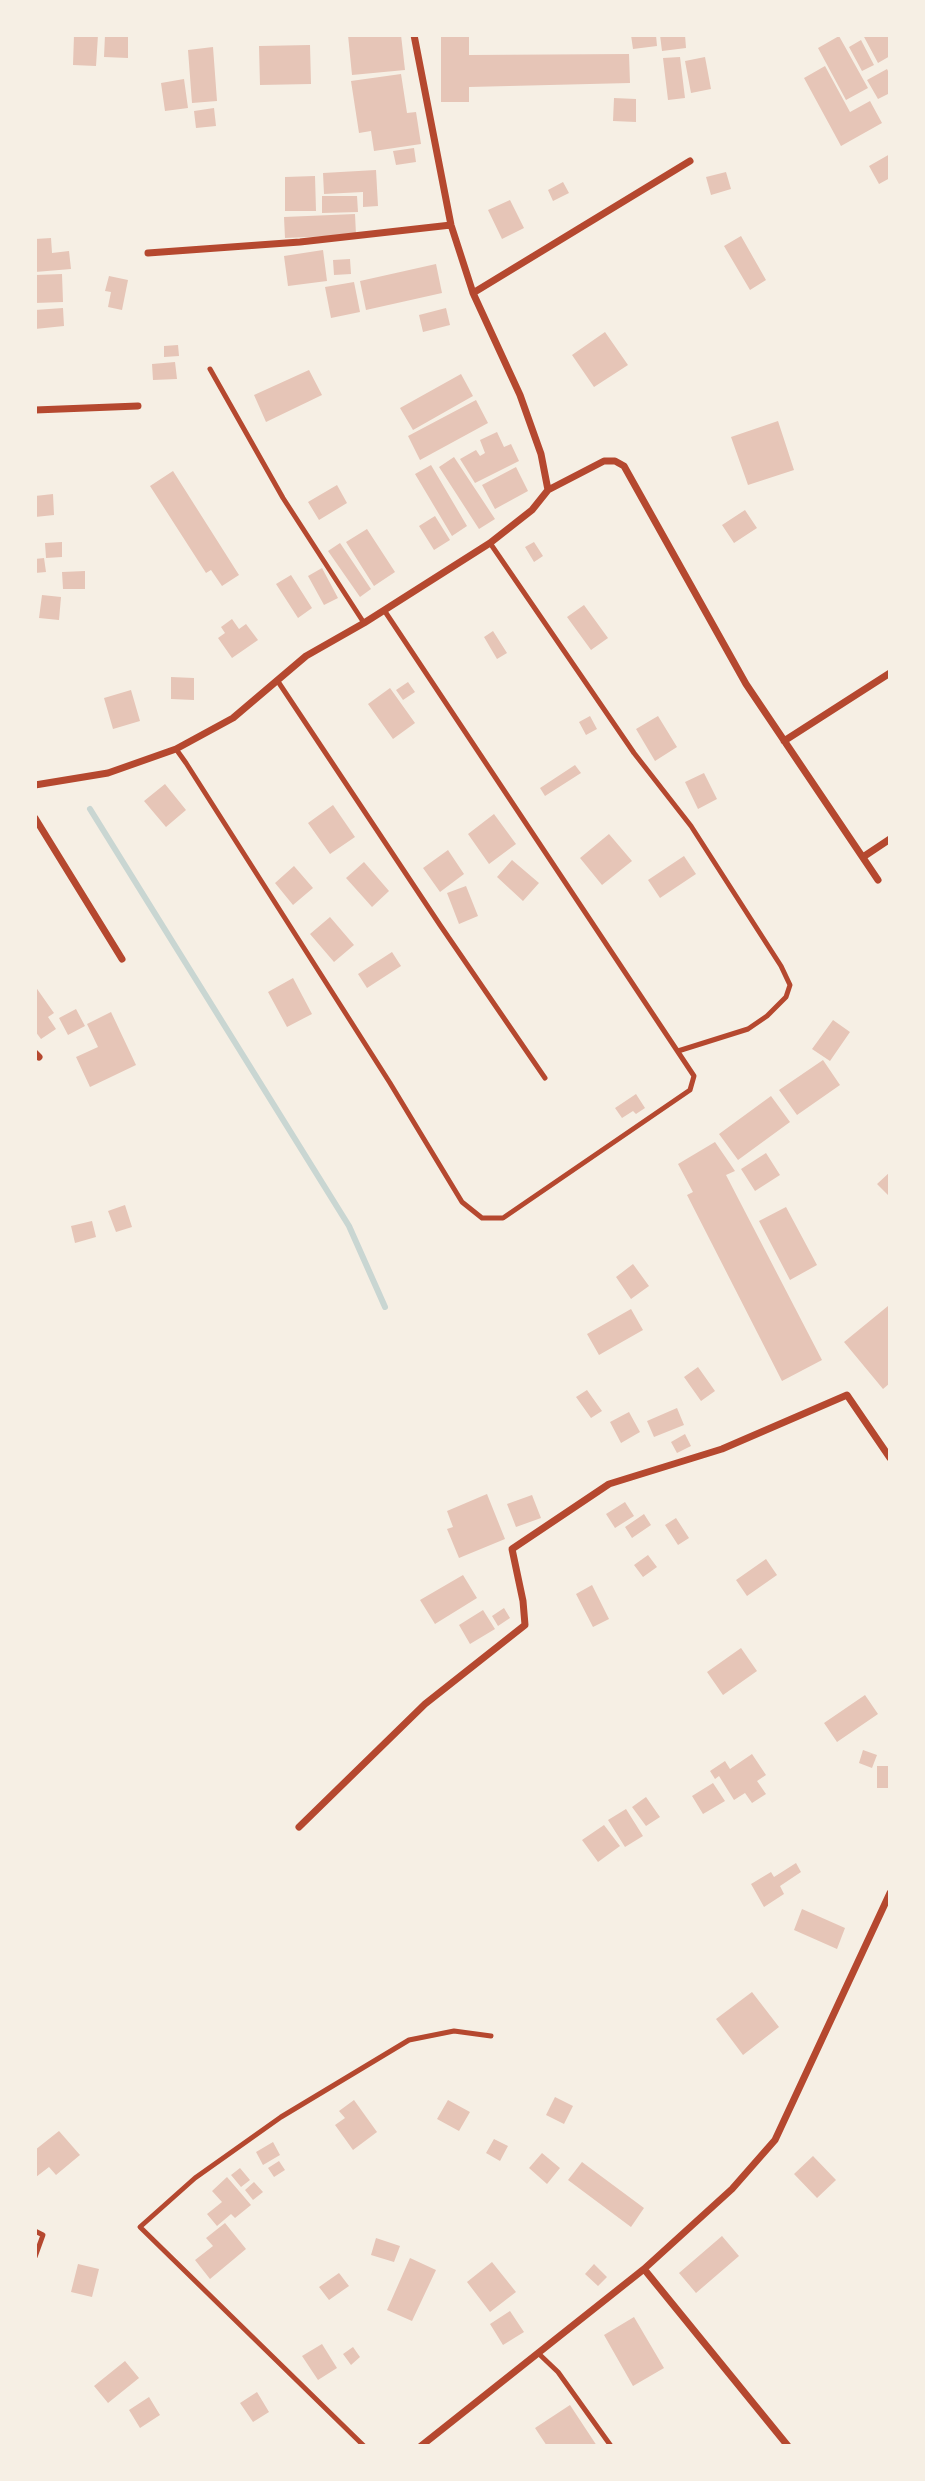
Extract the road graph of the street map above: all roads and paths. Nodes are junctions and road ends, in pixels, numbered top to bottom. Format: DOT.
graph roads {
  1 [pos="414,35"];
  2 [pos="691,161"];
  3 [pos="451,225"];
  4 [pos="148,253"];
  5 [pos="473,293"];
  6 [pos="210,369"];
  7 [pos="138,406"];
  8 [pos="35,410"];
  9 [pos="548,490"];
  10 [pos="490,543"];
  11 [pos="384,610"];
  12 [pos="364,623"];
  13 [pos="890,673"];
  14 [pos="277,680"];
  15 [pos="784,741"];
  16 [pos="176,749"];
  17 [pos="35,785"];
  18 [pos="35,818"];
  19 [pos="890,839"];
  20 [pos="863,857"];
  21 [pos="878,880"];
  22 [pos="122,959"];
  23 [pos="678,1051"];
  24 [pos="545,1078"];
  25 [pos="890,1458"];
  26 [pos="299,1827"];
  27 [pos="890,1893"];
  28 [pos="491,2036"];
  29 [pos="35,2231"];
  30 [pos="35,2257"];
  31 [pos="644,2269"];
  32 [pos="538,2353"];
  33 [pos="364,2446"];
  34 [pos="421,2446"];
  35 [pos="611,2446"];
  36 [pos="788,2446"];
  1 -- 3 [label="street"];
  2 -- 5 [label="street"];
  3 -- 4 [label="street"];
  3 -- 5 [label="street"];
  5 -- 9 [label="street"];
  6 -- 12 [label="lane"];
  7 -- 8 [label="street"];
  9 -- 10 [label="street"];
  9 -- 15 [label="street"];
  10 -- 11 [label="street"];
  10 -- 23 [label="lane"];
  11 -- 12 [label="street"];
  11 -- 23 [label="lane"];
  12 -- 14 [label="street"];
  13 -- 15 [label="street"];
  14 -- 16 [label="street"];
  14 -- 24 [label="lane"];
  15 -- 20 [label="street"];
  16 -- 17 [label="street"];
  16 -- 23 [label="lane"];
  18 -- 22 [label="street"];
  19 -- 20 [label="street"];
  20 -- 21 [label="street"];
  25 -- 26 [label="street"];
  27 -- 31 [label="street"];
  28 -- 33 [label="lane"];
  29 -- 30 [label="lane"];
  31 -- 32 [label="street"];
  31 -- 36 [label="street"];
  32 -- 34 [label="street"];
  32 -- 35 [label="lane"];
}
